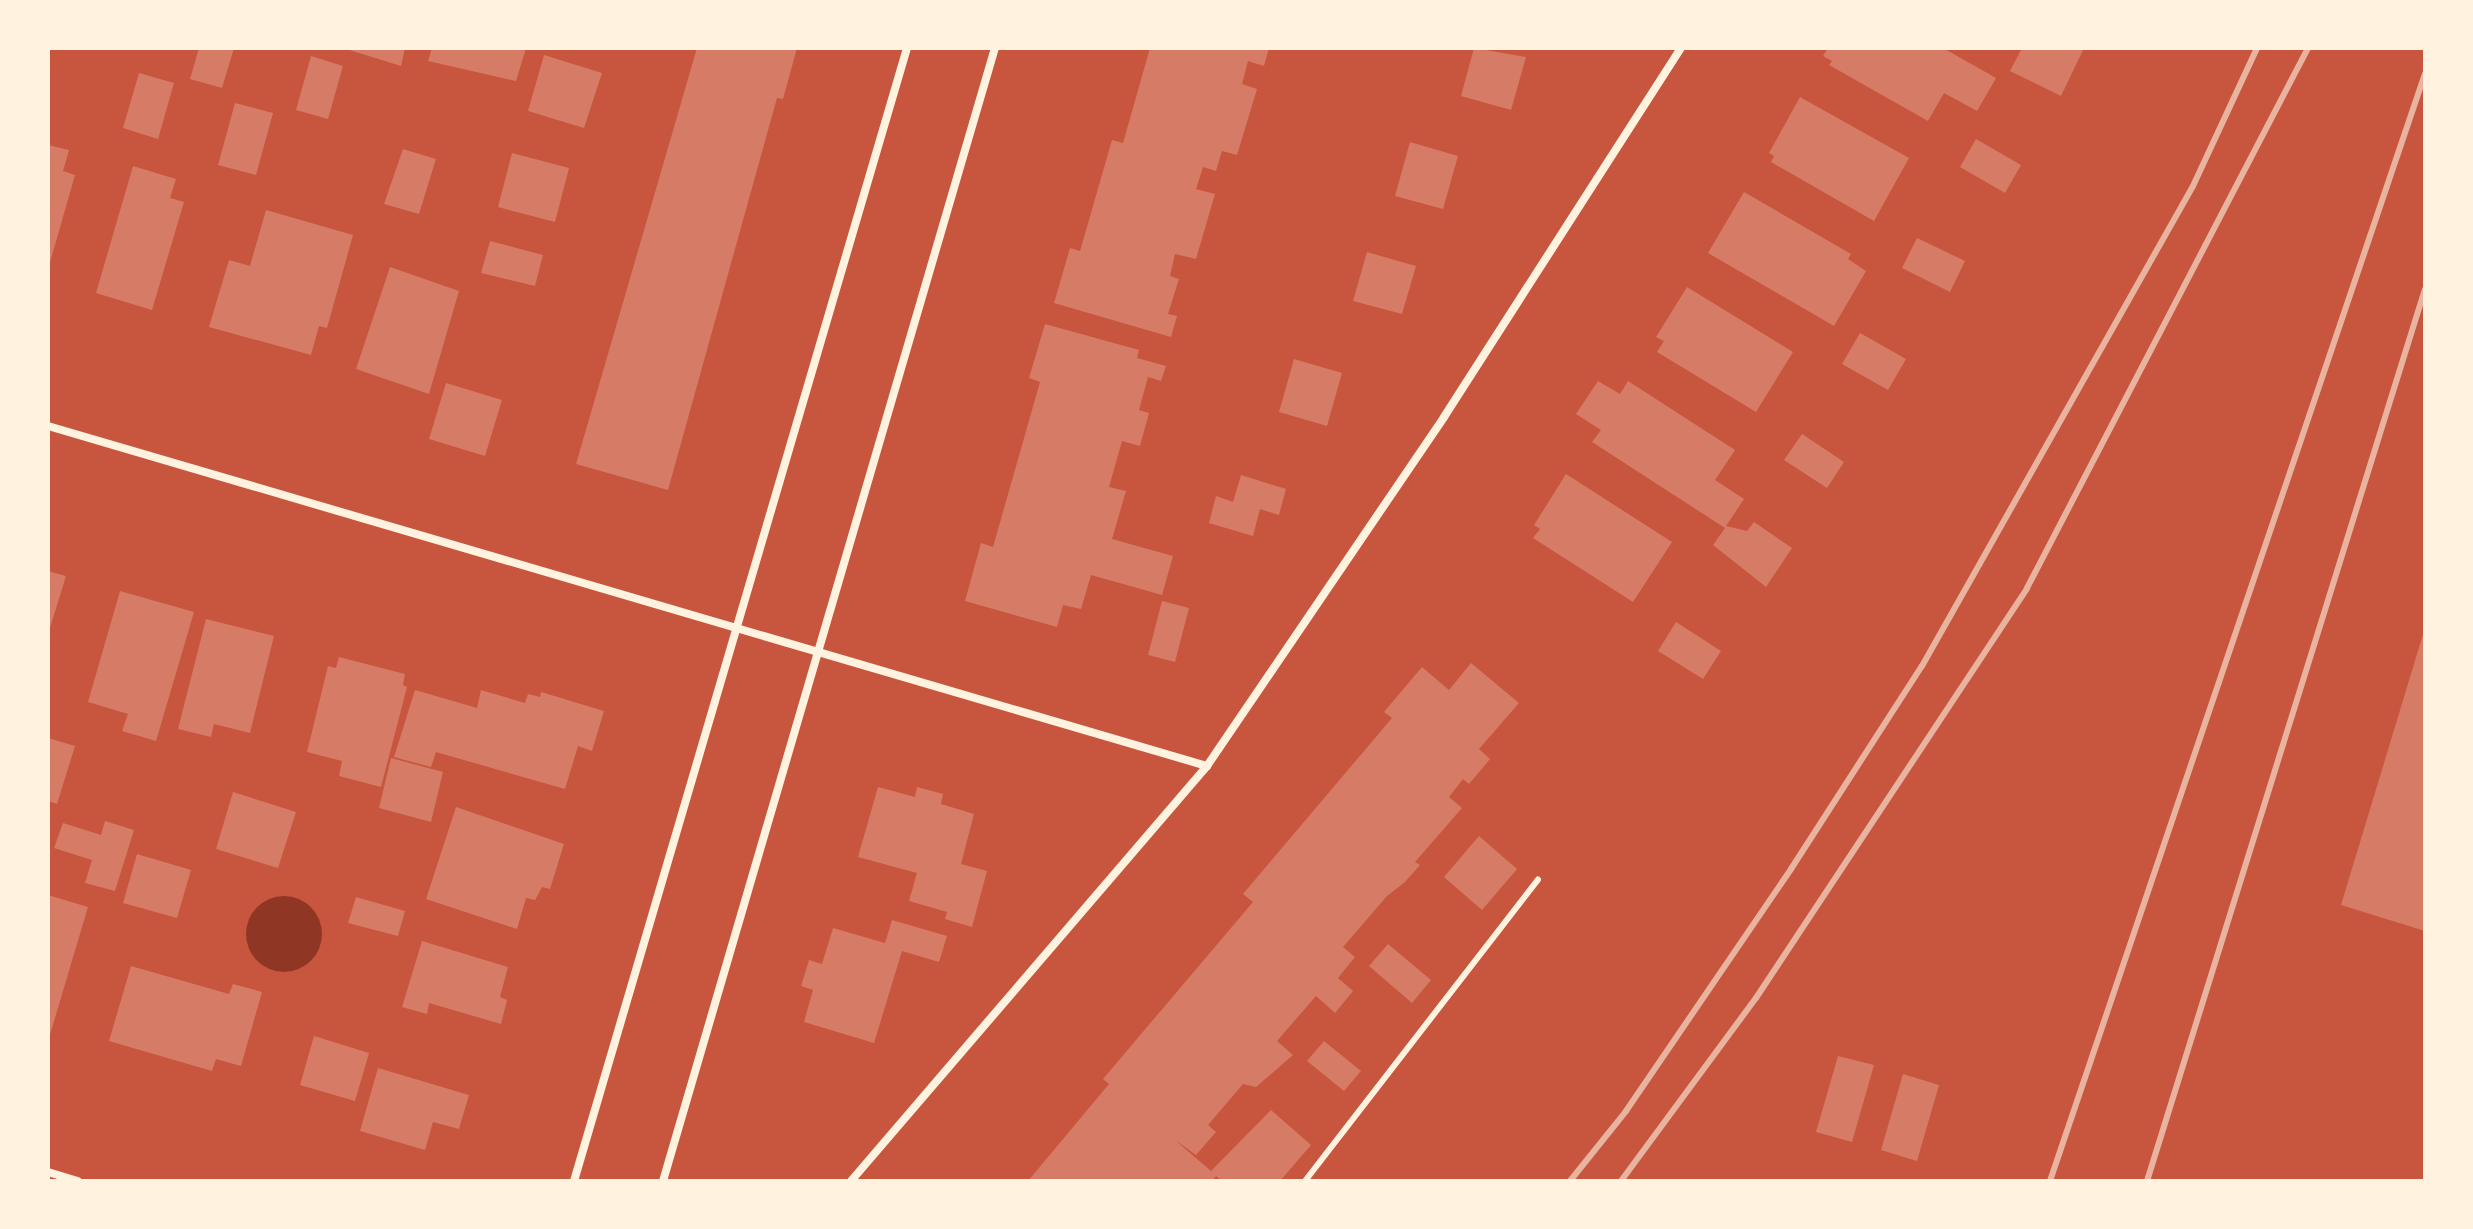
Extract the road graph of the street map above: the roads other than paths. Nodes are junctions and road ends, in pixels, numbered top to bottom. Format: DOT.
graph roads {
  1 [pos="907,48"];
  2 [pos="995,48"];
  3 [pos="1681,48"];
  4 [pos="48,426"];
  5 [pos="736,630"];
  6 [pos="818,654"];
  7 [pos="1207,766"];
  8 [pos="1538,879"];
  9 [pos="48,1172"];
  10 [pos="78,1181"];
  11 [pos="574,1181"];
  12 [pos="663,1181"];
  13 [pos="851,1181"];
  14 [pos="1305,1181"];
  1 -- 5 [label="street"];
  2 -- 6 [label="street"];
  3 -- 7 [label="street"];
  4 -- 5 [label="street"];
  5 -- 6 [label="street"];
  5 -- 11 [label="street"];
  6 -- 7 [label="street"];
  6 -- 12 [label="street"];
  7 -- 13 [label="street"];
  8 -- 14 [label="lane"];
  9 -- 10 [label="street"];
}
